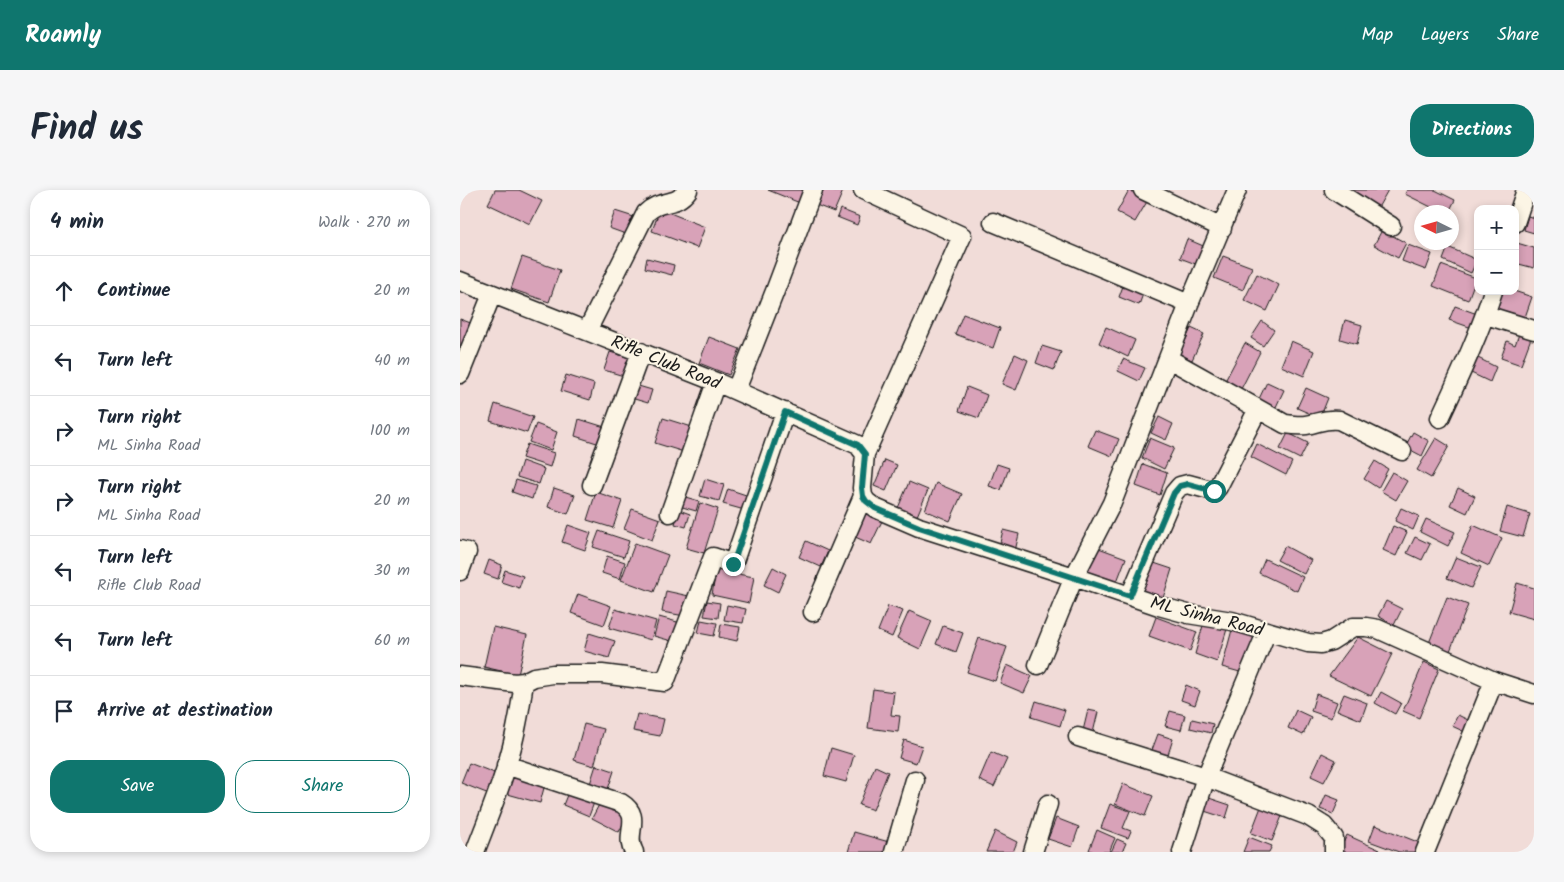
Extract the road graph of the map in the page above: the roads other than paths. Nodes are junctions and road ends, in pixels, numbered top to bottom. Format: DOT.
graph roads {
  1 [pos="688,190"];
  2 [pos="813,190"];
  3 [pos="863,190"];
  4 [pos="1143,190"];
  5 [pos="1237,190"];
  6 [pos="1334,190"];
  7 [pos="1526,190"];
  8 [pos="1519,211"];
  9 [pos="993,222"];
  10 [pos="1391,226"];
  11 [pos="1222,228"];
  12 [pos="460,281"];
  13 [pos="492,294"];
  14 [pos="1492,295"];
  15 [pos="1189,304"];
  16 [pos="1486,315"];
  17 [pos="1534,330"];
  18 [pos="587,331"];
  19 [pos="641,352"];
  20 [pos="1169,359"];
  21 [pos="460,374"];
  22 [pos="716,382"];
  23 [pos="736,390"];
  24 [pos="1258,409"];
  25 [pos="785,412"];
  26 [pos="1440,418"];
  27 [pos="1402,451"];
  28 [pos="865,454"];
  29 [pos="592,485"];
  30 [pos="863,496"];
  31 [pos="670,513"];
  32 [pos="460,550"];
  33 [pos="460,571"];
  34 [pos="1074,577"];
  35 [pos="1130,596"];
  36 [pos="813,612"];
  37 [pos="1267,631"];
  38 [pos="1038,666"];
  39 [pos="460,676"];
  40 [pos="1494,681"];
  41 [pos="524,682"];
  42 [pos="1534,694"];
  43 [pos="1078,737"];
  44 [pos="506,765"];
  45 [pos="1206,777"];
  46 [pos="915,780"];
  47 [pos="1048,804"];
  48 [pos="475,852"];
  49 [pos="634,852"];
  50 [pos="894,852"];
  51 [pos="1033,852"];
  52 [pos="1182,852"];
  53 [pos="1334,852"];
  54 [pos="1425,852"];
  1 -- 18 [label="street"];
  2 -- 23 [label="street"];
  3 -- 28 [label="street"];
  4 -- 11 [label="street"];
  5 -- 11 [label="street"];
  6 -- 10 [label="street"];
  7 -- 8 [label="street"];
  9 -- 15 [label="street"];
  11 -- 15 [label="street"];
  12 -- 13 [label="street, Rifle Club Road"];
  13 -- 18 [label="street, Rifle Club Road"];
  13 -- 21 [label="street"];
  14 -- 16 [label="street"];
  15 -- 20 [label="street"];
  16 -- 17 [label="street"];
  16 -- 26 [label="street"];
  18 -- 19 [label="street, Rifle Club Road"];
  19 -- 22 [label="street, Rifle Club Road"];
  19 -- 29 [label="street"];
  20 -- 24 [label="street"];
  20 -- 34 [label="street"];
  22 -- 23 [label="street, Rifle Club Road"];
  22 -- 31 [label="street"];
  23 -- 25 [label="street, Rifle Club Road"];
  24 -- 27 [label="street"];
  24 -- 35 [label="street"];
  25 -- 28 [label="street, Rifle Club Road"];
  25 -- 41 [label="street"];
  28 -- 30 [label="street"];
  30 -- 34 [label="street, ML Sinha Road"];
  30 -- 36 [label="street"];
  32 -- 33 [label="street"];
  34 -- 35 [label="street, ML Sinha Road"];
  34 -- 38 [label="street"];
  35 -- 37 [label="street, ML Sinha Road"];
  37 -- 40 [label="street, ML Sinha Road"];
  37 -- 45 [label="street"];
  39 -- 41 [label="street"];
  40 -- 42 [label="street, ML Sinha Road"];
  40 -- 54 [label="street"];
  41 -- 44 [label="street"];
  43 -- 45 [label="street"];
  44 -- 48 [label="street"];
  44 -- 49 [label="street"];
  45 -- 52 [label="street"];
  45 -- 53 [label="street"];
  46 -- 50 [label="street"];
  47 -- 51 [label="street"];
}
